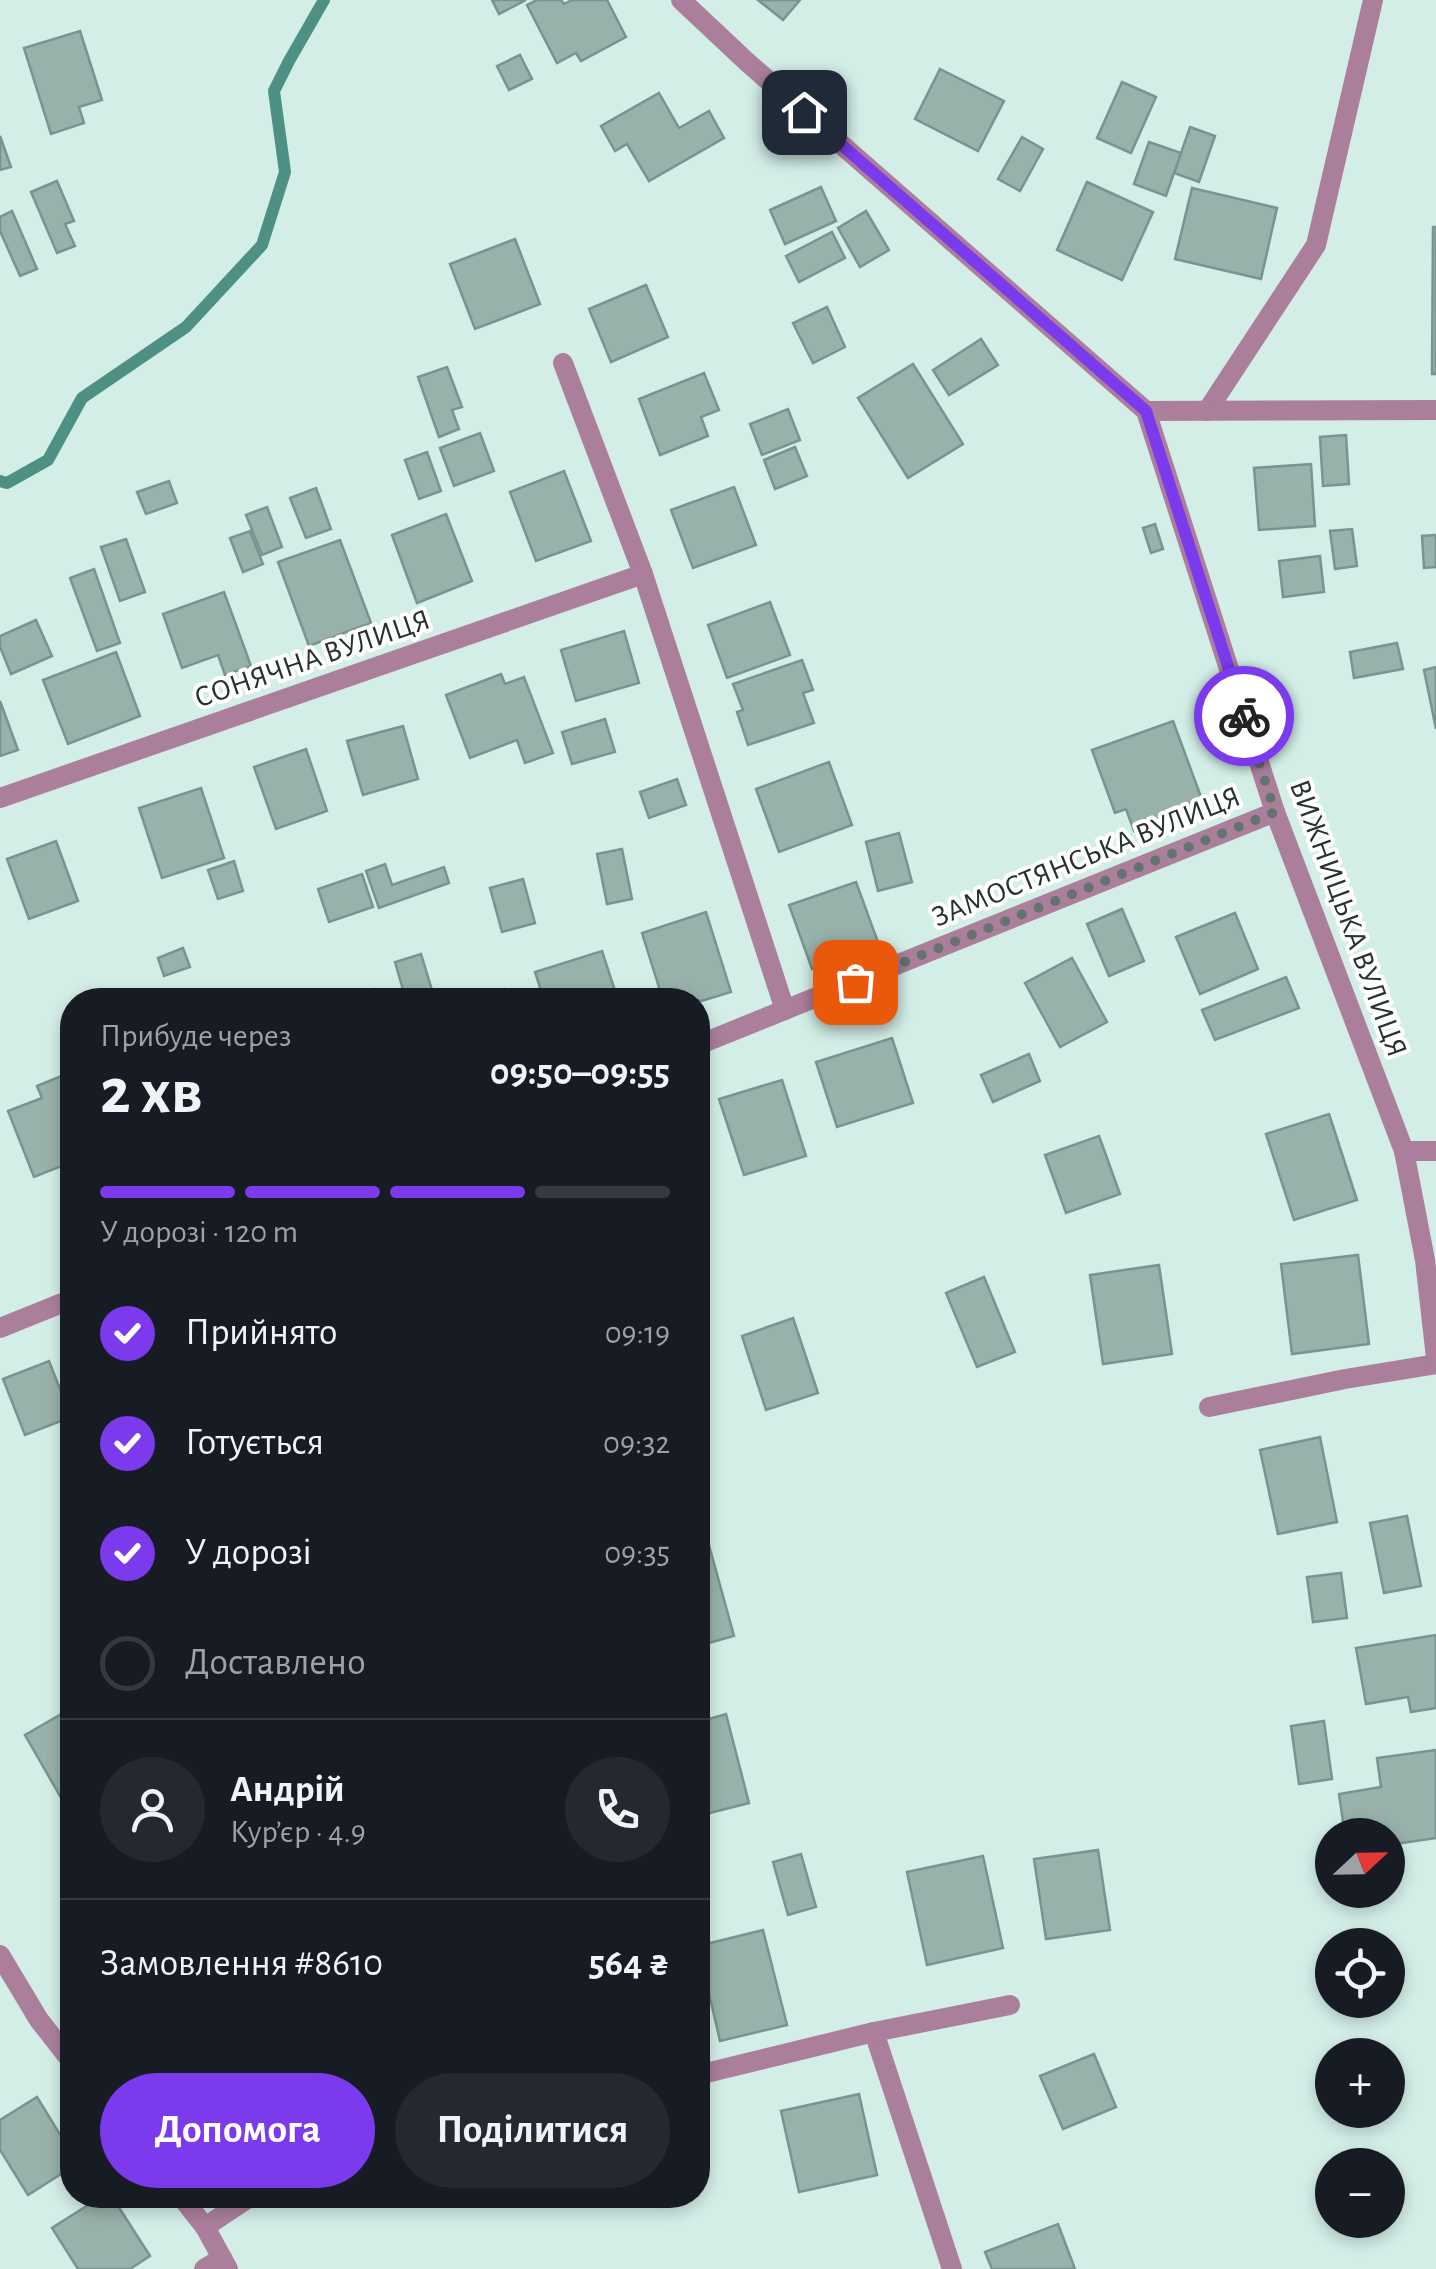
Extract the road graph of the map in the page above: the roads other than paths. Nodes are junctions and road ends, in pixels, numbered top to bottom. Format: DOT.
graph roads {
  1 [pos="681,0"];
  2 [pos="1373,0"];
  3 [pos="562,363"];
  4 [pos="1207,410"];
  5 [pos="1436,410"];
  6 [pos="1146,411"];
  7 [pos="644,574"];
  8 [pos="0,798"];
  9 [pos="1275,812"];
  10 [pos="785,1010"];
  11 [pos="710,1040"];
  12 [pos="1404,1151"];
  13 [pos="1436,1151"];
  14 [pos="60,1304"];
  15 [pos="0,1328"];
  16 [pos="1436,1361"];
  17 [pos="1209,1408"];
  18 [pos="0,1954"];
  19 [pos="1010,2006"];
  20 [pos="874,2032"];
  21 [pos="60,2047"];
  22 [pos="710,2072"];
  23 [pos="190,2208"];
  24 [pos="234,2208"];
  25 [pos="205,2227"];
  26 [pos="218,2265"];
  27 [pos="952,2269"];
  1 -- 6 [label="street"];
  2 -- 4 [label="street"];
  3 -- 7 [label="street"];
  4 -- 5 [label="street"];
  4 -- 6 [label="street"];
  6 -- 9 [label="street, ВИЖНИЦЬКА ВУЛИЦЯ"];
  7 -- 8 [label="street, СОНЯЧНА ВУЛИЦЯ"];
  7 -- 10 [label="street"];
  9 -- 10 [label="street, ЗАМОСТЯНСЬКА ВУЛИЦЯ"];
  9 -- 12 [label="street, ВИЖНИЦЬКА ВУЛИЦЯ"];
  10 -- 11 [label="street, ЗАМОСТЯНСЬКА ВУЛИЦЯ"];
  12 -- 13 [label="street"];
  12 -- 16 [label="street, ВИЖНИЦЬКА ВУЛИЦЯ"];
  14 -- 15 [label="street"];
  16 -- 17 [label="street"];
  18 -- 21 [label="street"];
  19 -- 20 [label="street"];
  20 -- 22 [label="street"];
  20 -- 27 [label="street"];
  23 -- 25 [label="street"];
  24 -- 25 [label="street"];
  25 -- 26 [label="street"];
}
